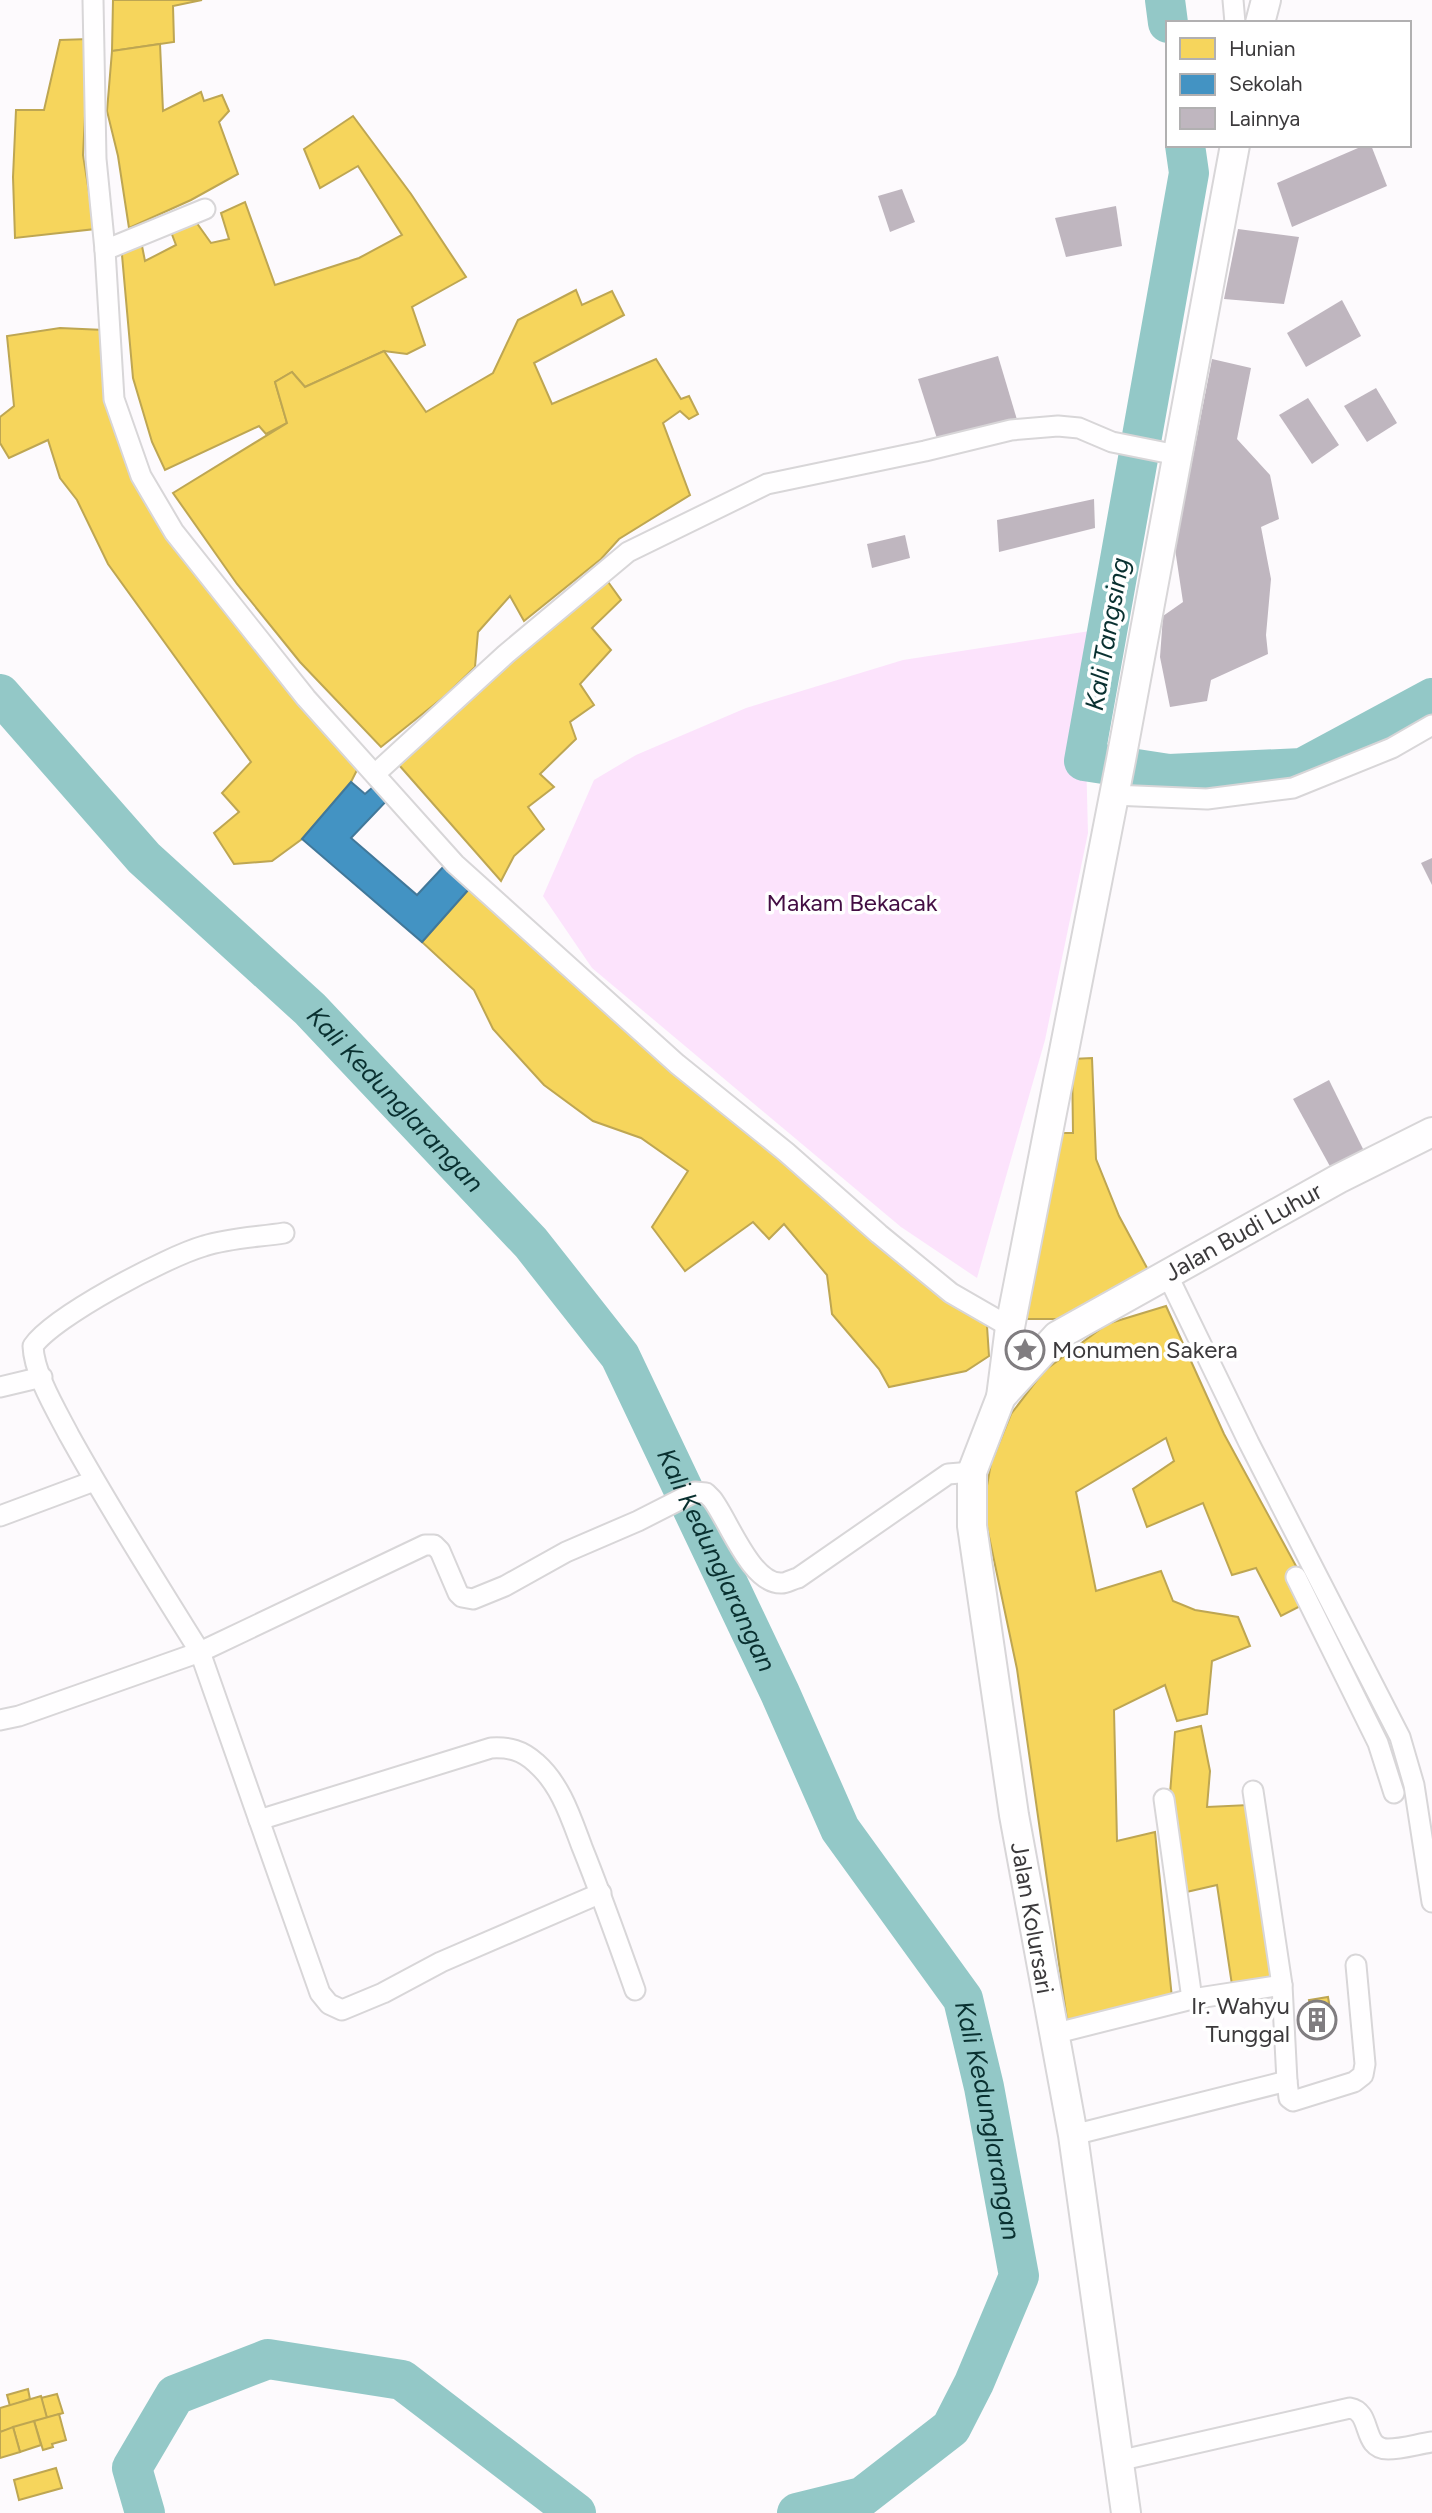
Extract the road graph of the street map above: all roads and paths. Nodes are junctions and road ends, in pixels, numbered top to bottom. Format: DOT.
graph roads {
  1 [pos="93,0"];
  2 [pos="1233,0"];
  3 [pos="1266,0"];
  4 [pos="1236,21"];
  5 [pos="1261,21"];
  6 [pos="1235,147"];
  7 [pos="205,209"];
  8 [pos="105,250"];
  9 [pos="1167,454"];
  10 [pos="1432,725"];
  11 [pos="375,774"];
  12 [pos="1114,792"];
  13 [pos="1432,1132"];
  14 [pos="284,1233"];
  15 [pos="1167,1274"];
  16 [pos="1010,1327"];
  17 [pos="1057,1336"];
  18 [pos="42,1377"];
  19 [pos="0,1387"];
  20 [pos="1001,1397"];
  21 [pos="972,1472"];
  22 [pos="94,1481"];
  23 [pos="0,1516"];
  24 [pos="1296,1577"];
  25 [pos="200,1652"];
  26 [pos="1362,1687"];
  27 [pos="0,1720"];
  28 [pos="1253,1791"];
  29 [pos="1394,1793"];
  30 [pos="1164,1799"];
  31 [pos="259,1820"];
  32 [pos="601,1893"];
  33 [pos="1432,1902"];
  34 [pos="1356,1965"];
  35 [pos="1282,1984"];
  36 [pos="635,1990"];
  37 [pos="1192,1999"];
  38 [pos="1054,2034"];
  39 [pos="1287,2081"];
  40 [pos="1073,2135"];
  41 [pos="1432,2442"];
  42 [pos="1118,2461"];
  43 [pos="1126,2513"];
  1 -- 8 [label="street"];
  2 -- 4 [label="street"];
  3 -- 5 [label="street"];
  6 -- 9 [label="street, Jalan Kolursari"];
  7 -- 8 [label="street"];
  8 -- 11 [label="street"];
  9 -- 11 [label="street"];
  9 -- 12 [label="street, Jalan Kolursari"];
  10 -- 12 [label="street"];
  11 -- 16 [label="street"];
  12 -- 16 [label="street, Jalan Kolursari"];
  13 -- 15 [label="street, Jalan Budi Luhur"];
  14 -- 18 [label="street"];
  15 -- 17 [label="street, Jalan Budi Luhur"];
  15 -- 26 [label="street"];
  16 -- 17 [label="street"];
  16 -- 20 [label="street, Jalan Kolursari"];
  17 -- 20 [label="street, Jalan Budi Luhur"];
  18 -- 19 [label="street"];
  18 -- 22 [label="street"];
  20 -- 21 [label="street, Jalan Kolursari"];
  21 -- 25 [label="street"];
  21 -- 38 [label="street, Jalan Kolursari"];
  22 -- 23 [label="street"];
  22 -- 25 [label="street"];
  24 -- 26 [label="street"];
  25 -- 27 [label="street"];
  25 -- 31 [label="street"];
  26 -- 29 [label="street"];
  26 -- 33 [label="street"];
  28 -- 35 [label="street"];
  30 -- 37 [label="street"];
  31 -- 32 [label="street"];
  31 -- 32 [label="street"];
  32 -- 36 [label="street"];
  34 -- 39 [label="street"];
  35 -- 37 [label="street"];
  35 -- 39 [label="street"];
  37 -- 38 [label="street"];
  38 -- 40 [label="street, Jalan Kolursari"];
  39 -- 40 [label="street"];
  40 -- 42 [label="street, Jalan Kolursari"];
  41 -- 42 [label="street"];
  42 -- 43 [label="street, Jalan Kolursari"];
}
